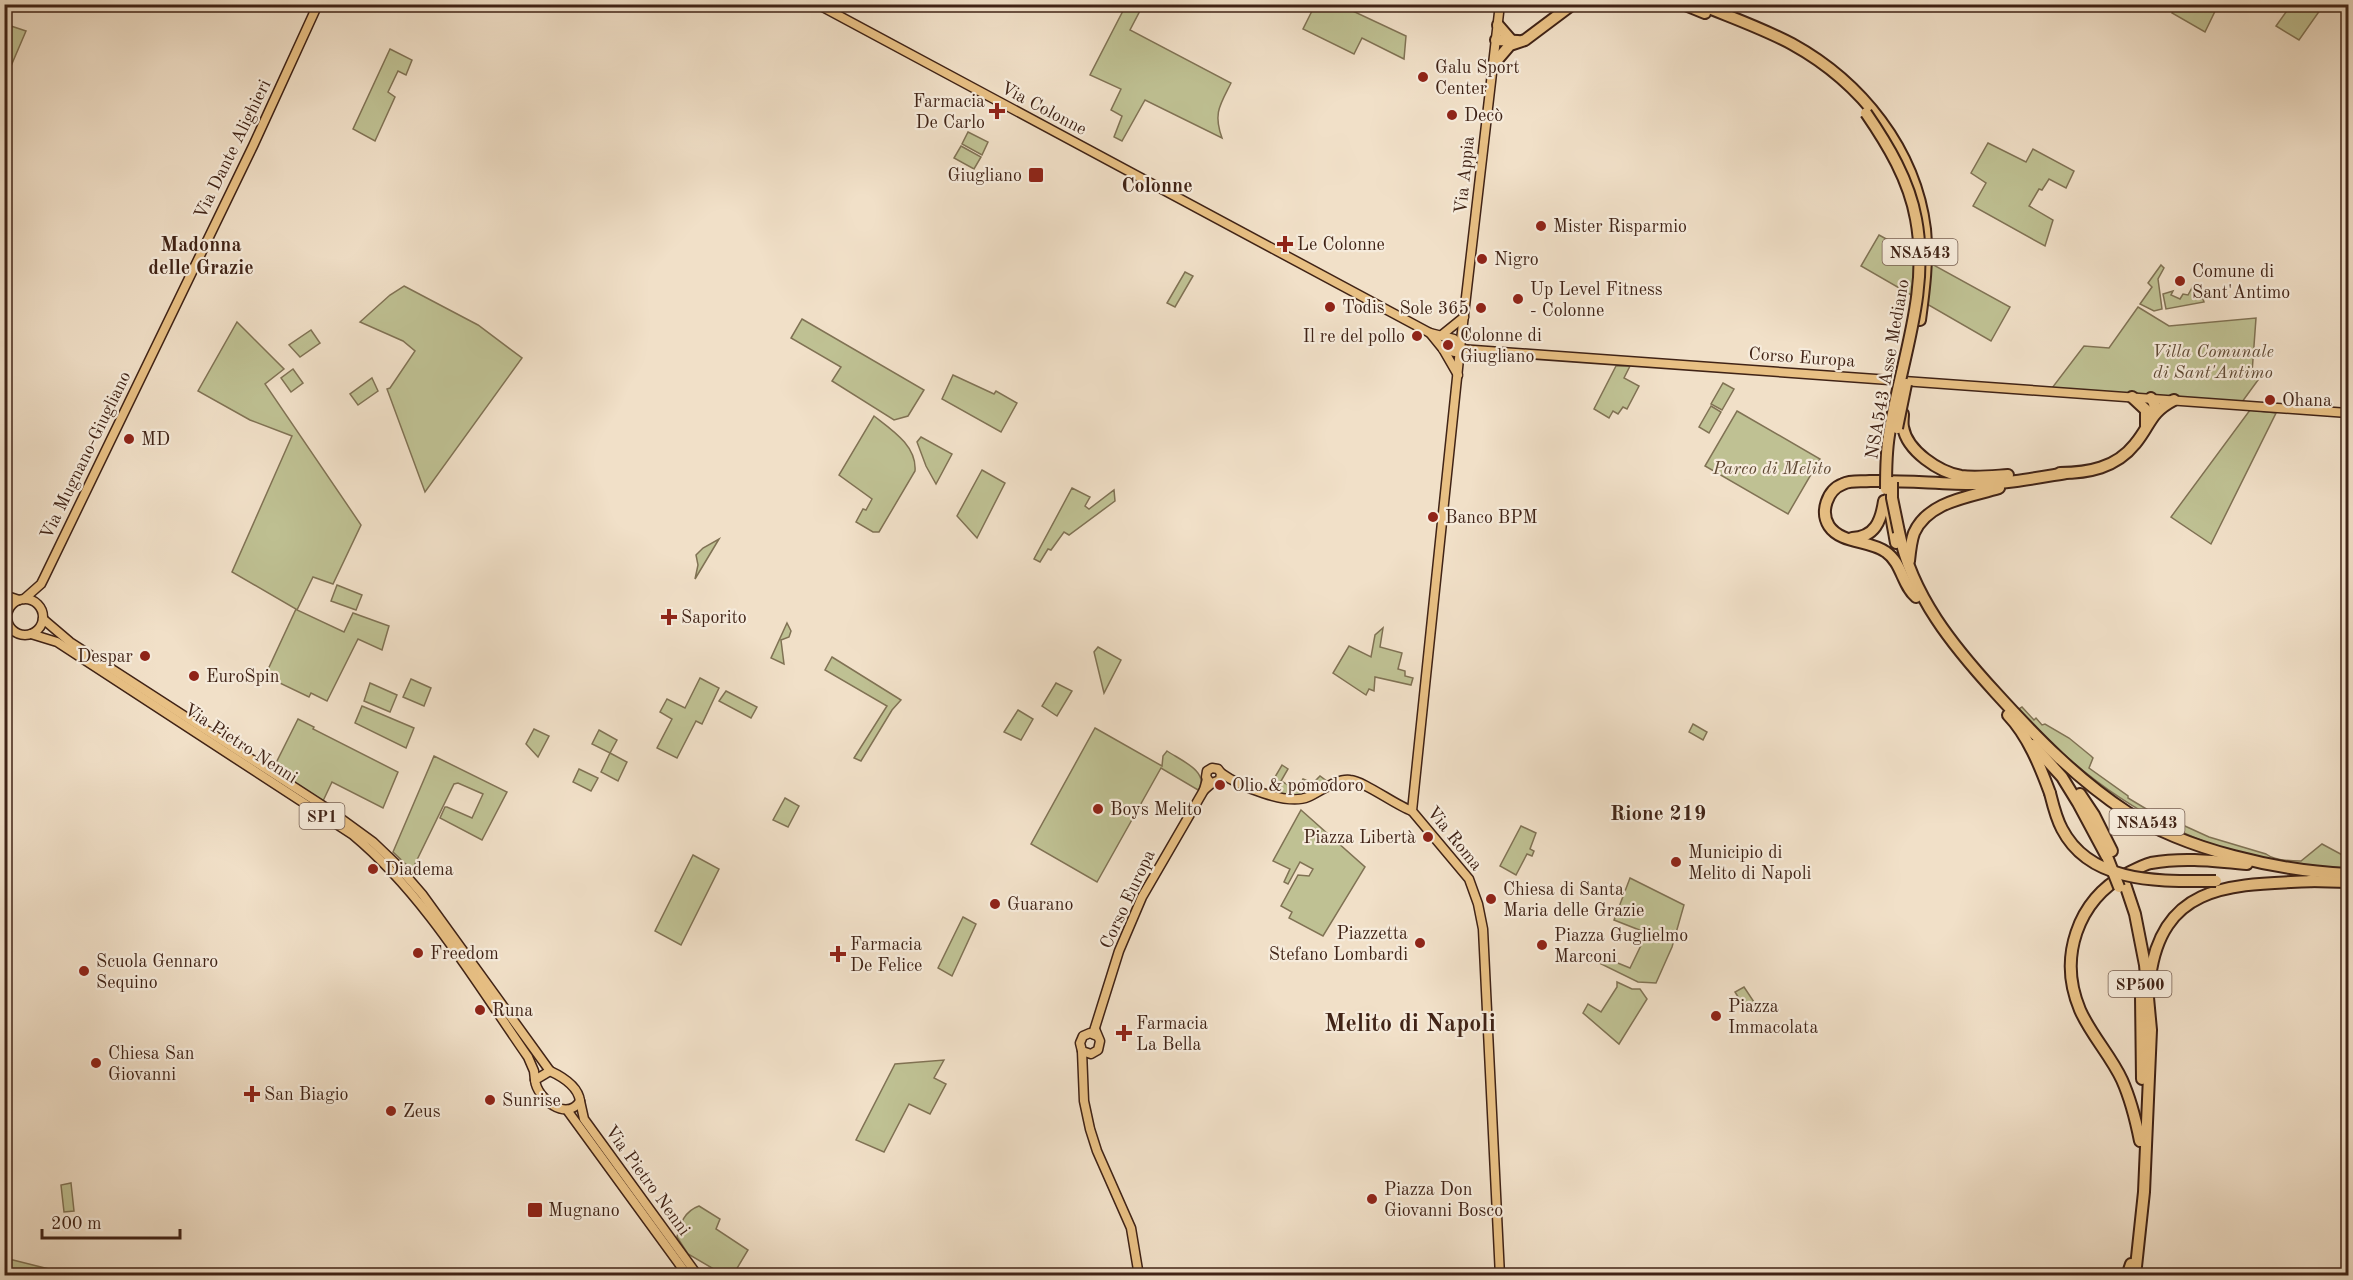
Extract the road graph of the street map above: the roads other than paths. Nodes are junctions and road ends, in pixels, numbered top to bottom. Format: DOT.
graph roads {
  1 [pos="318,4"];
  2 [pos="817,4"];
  3 [pos="1500,4"];
  4 [pos="1683,4"];
  5 [pos="1699,4"];
  6 [pos="1567,6"];
  7 [pos="1498,25"];
  8 [pos="1496,42"];
  9 [pos="1513,42"];
  10 [pos="1492,66"];
  11 [pos="1868,110"];
  12 [pos="1464,316"];
  13 [pos="1430,333"];
  14 [pos="1443,334"];
  15 [pos="159,339"];
  16 [pos="1443,349"];
  17 [pos="1461,349"];
  18 [pos="1458,376"];
  19 [pos="2132,397"];
  20 [pos="1904,398"];
  21 [pos="2151,398"];
  22 [pos="2174,400"];
  23 [pos="2150,411"];
  24 [pos="2349,413"];
  25 [pos="2066,473"];
  26 [pos="2011,482"];
  27 [pos="1886,489"];
  28 [pos="1896,533"];
  29 [pos="1842,537"];
  30 [pos="1909,564"];
  31 [pos="41,584"];
  32 [pos="4,595"];
  33 [pos="1916,597"];
  34 [pos="21,600"];
  35 [pos="41,609"];
  36 [pos="6,614"];
  37 [pos="43,619"];
  38 [pos="31,634"];
  39 [pos="2000,703"];
  40 [pos="2013,718"];
  41 [pos="2045,745"];
  42 [pos="1221,773"];
  43 [pos="1209,781"];
  44 [pos="1412,811"];
  45 [pos="2112,859"];
  46 [pos="2268,865"];
  47 [pos="2349,874"];
  48 [pos="2314,881"];
  49 [pos="2349,882"];
  50 [pos="2122,886"];
  51 [pos="2148,996"];
  52 [pos="1095,1033"];
  53 [pos="1082,1051"];
  54 [pos="1094,1053"];
  55 [pos="1082,1070"];
  56 [pos="550,1071"];
  57 [pos="535,1080"];
  58 [pos="2146,1083"];
  59 [pos="2145,1098"];
  60 [pos="580,1101"];
  61 [pos="567,1110"];
  62 [pos="2140,1141"];
  63 [pos="688,1275"];
  64 [pos="698,1275"];
  65 [pos="1139,1275"];
  66 [pos="1500,1275"];
  67 [pos="2128,1275"];
  68 [pos="2135,1275"];
  1 -- 15 [label="main road, Via Dante Alighieri"];
  2 -- 13 [label="main road, Via Colonne"];
  3 -- 7 [label="main road, Via Appia"];
  4 -- 11 [label="highway"];
  5 -- 11 [label="highway"];
  6 -- 9 [label="highway"];
  7 -- 8 [label="main road, Via Appia"];
  7 -- 9 [label="highway"];
  8 -- 9 [label="highway"];
  8 -- 10 [label="main road, Via Appia"];
  9 -- 10 [label="highway"];
  10 -- 12 [label="main road, Via Appia"];
  11 -- 20 [label="highway, NSA543 Asse Mediano / NSA543, bridge"];
  11 -- 27 [label="highway, NSA543 Asse Mediano / NSA543, bridge"];
  12 -- 14 [label="main road"];
  12 -- 17 [label="main road, Via Appia"];
  13 -- 14 [label="main road"];
  13 -- 16 [label="main road"];
  14 -- 17 [label="main road"];
  15 -- 31 [label="main road, Via Mugnano-Giugliano"];
  16 -- 17 [label="main road, Corso Europa"];
  16 -- 18 [label="main road"];
  17 -- 18 [label="main road, Via Roma"];
  17 -- 19 [label="main road, Corso Europa"];
  18 -- 44 [label="main road, Via Roma"];
  19 -- 21 [label="main road, Corso Europa"];
  19 -- 23 [label="highway"];
  20 -- 25 [label="highway, bridge"];
  20 -- 28 [label="highway, NSA543 Asse Mediano / NSA543, bridge"];
  21 -- 22 [label="main road, Corso Europa"];
  21 -- 23 [label="highway"];
  22 -- 23 [label="highway"];
  22 -- 24 [label="main road, Corso Europa"];
  23 -- 25 [label="highway"];
  25 -- 26 [label="highway"];
  26 -- 29 [label="highway"];
  26 -- 30 [label="highway"];
  27 -- 28 [label="highway, NSA543 Asse Mediano / NSA543"];
  27 -- 29 [label="highway"];
  28 -- 30 [label="highway"];
  28 -- 33 [label="highway"];
  29 -- 33 [label="highway"];
  30 -- 39 [label="highway"];
  31 -- 34 [label="main road, Via Mugnano-Giugliano"];
  31 -- 35 [label="main road, Via Mugnano-Giugliano"];
  32 -- 34 [label="main road"];
  33 -- 39 [label="highway"];
  34 -- 35 [label="main road"];
  34 -- 36 [label="main road"];
  35 -- 37 [label="main road"];
  36 -- 38 [label="main road"];
  37 -- 38 [label="main road"];
  37 -- 56 [label="main road, Via Pietro Nenni / SP1"];
  38 -- 57 [label="main road, Via Pietro Nenni / SP1"];
  39 -- 40 [label="highway"];
  40 -- 41 [label="highway"];
  40 -- 45 [label="highway, SP500"];
  40 -- 48 [label="highway, bridge"];
  41 -- 45 [label="highway, SP500"];
  41 -- 46 [label="highway, NSA543"];
  42 -- 43 [label="main road"];
  42 -- 43 [label="main road"];
  42 -- 44 [label="main road"];
  43 -- 52 [label="main road, Corso Europa"];
  44 -- 66 [label="main road, Via Roma"];
  45 -- 50 [label="highway, SP500, bridge"];
  46 -- 47 [label="highway, NSA543"];
  46 -- 62 [label="highway"];
  48 -- 49 [label="highway"];
  48 -- 51 [label="highway"];
  50 -- 51 [label="highway, SP500"];
  50 -- 58 [label="highway, SP500"];
  51 -- 58 [label="highway, SP500"];
  52 -- 53 [label="main road"];
  52 -- 54 [label="main road"];
  53 -- 54 [label="main road"];
  53 -- 55 [label="main road"];
  54 -- 55 [label="main road"];
  55 -- 65 [label="main road"];
  56 -- 57 [label="main road"];
  56 -- 60 [label="main road, Via Pietro Nenni"];
  57 -- 61 [label="main road, Via Pietro Nenni"];
  58 -- 59 [label="highway, SP500"];
  59 -- 62 [label="highway, SP500"];
  59 -- 68 [label="highway, SP500"];
  60 -- 61 [label="main road"];
  60 -- 64 [label="main road, Via Pietro Nenni"];
  61 -- 63 [label="main road, Via Pietro Nenni"];
  62 -- 67 [label="highway, SP500"];
}
